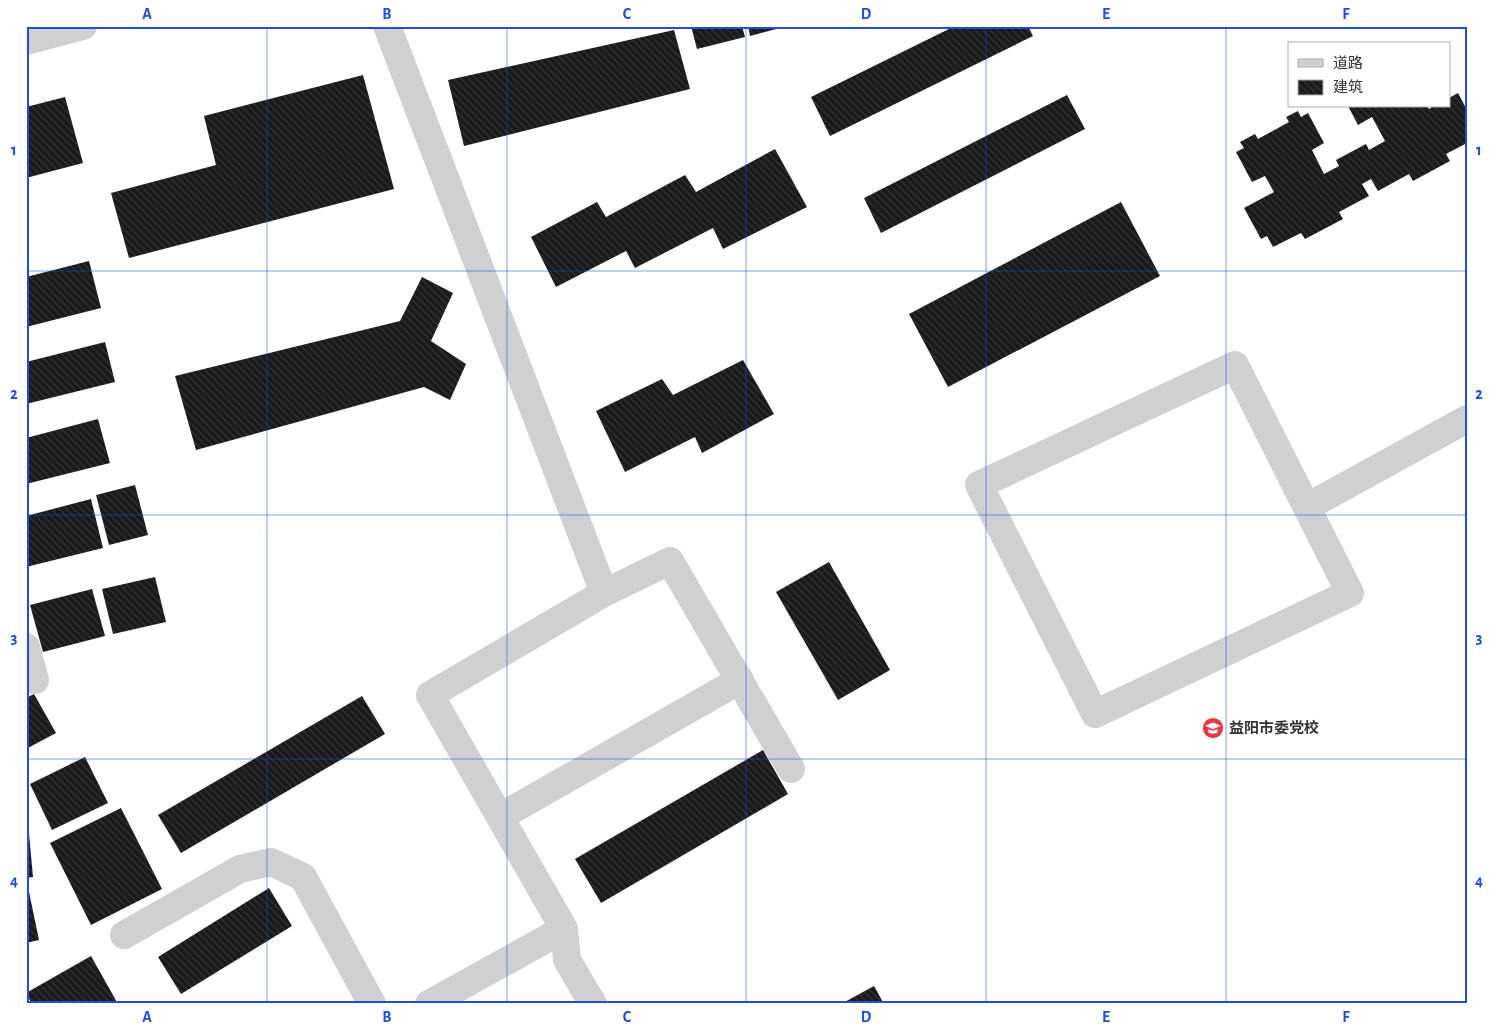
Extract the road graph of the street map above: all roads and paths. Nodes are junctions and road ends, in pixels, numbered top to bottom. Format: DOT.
graph roads {
  1 [pos="83,26"];
  2 [pos="387,26"];
  3 [pos="26,41"];
  4 [pos="1467,419"];
  5 [pos="1307,507"];
  6 [pos="604,593"];
  7 [pos="26,646"];
  8 [pos="35,680"];
  9 [pos="740,680"];
  10 [pos="791,769"];
  11 [pos="500,818"];
  12 [pos="564,929"];
  13 [pos="124,935"];
  14 [pos="372,1004"];
  15 [pos="429,1004"];
  16 [pos="593,1004"];
  1 -- 3 [label="street"];
  2 -- 6 [label="street"];
  4 -- 5 [label="street"];
  5 -- 5 [label="street"];
  6 -- 9 [label="street"];
  6 -- 11 [label="street"];
  7 -- 8 [label="street"];
  9 -- 10 [label="street"];
  9 -- 11 [label="street"];
  11 -- 12 [label="street"];
  12 -- 15 [label="street"];
  12 -- 16 [label="street"];
  13 -- 14 [label="street"];
}
